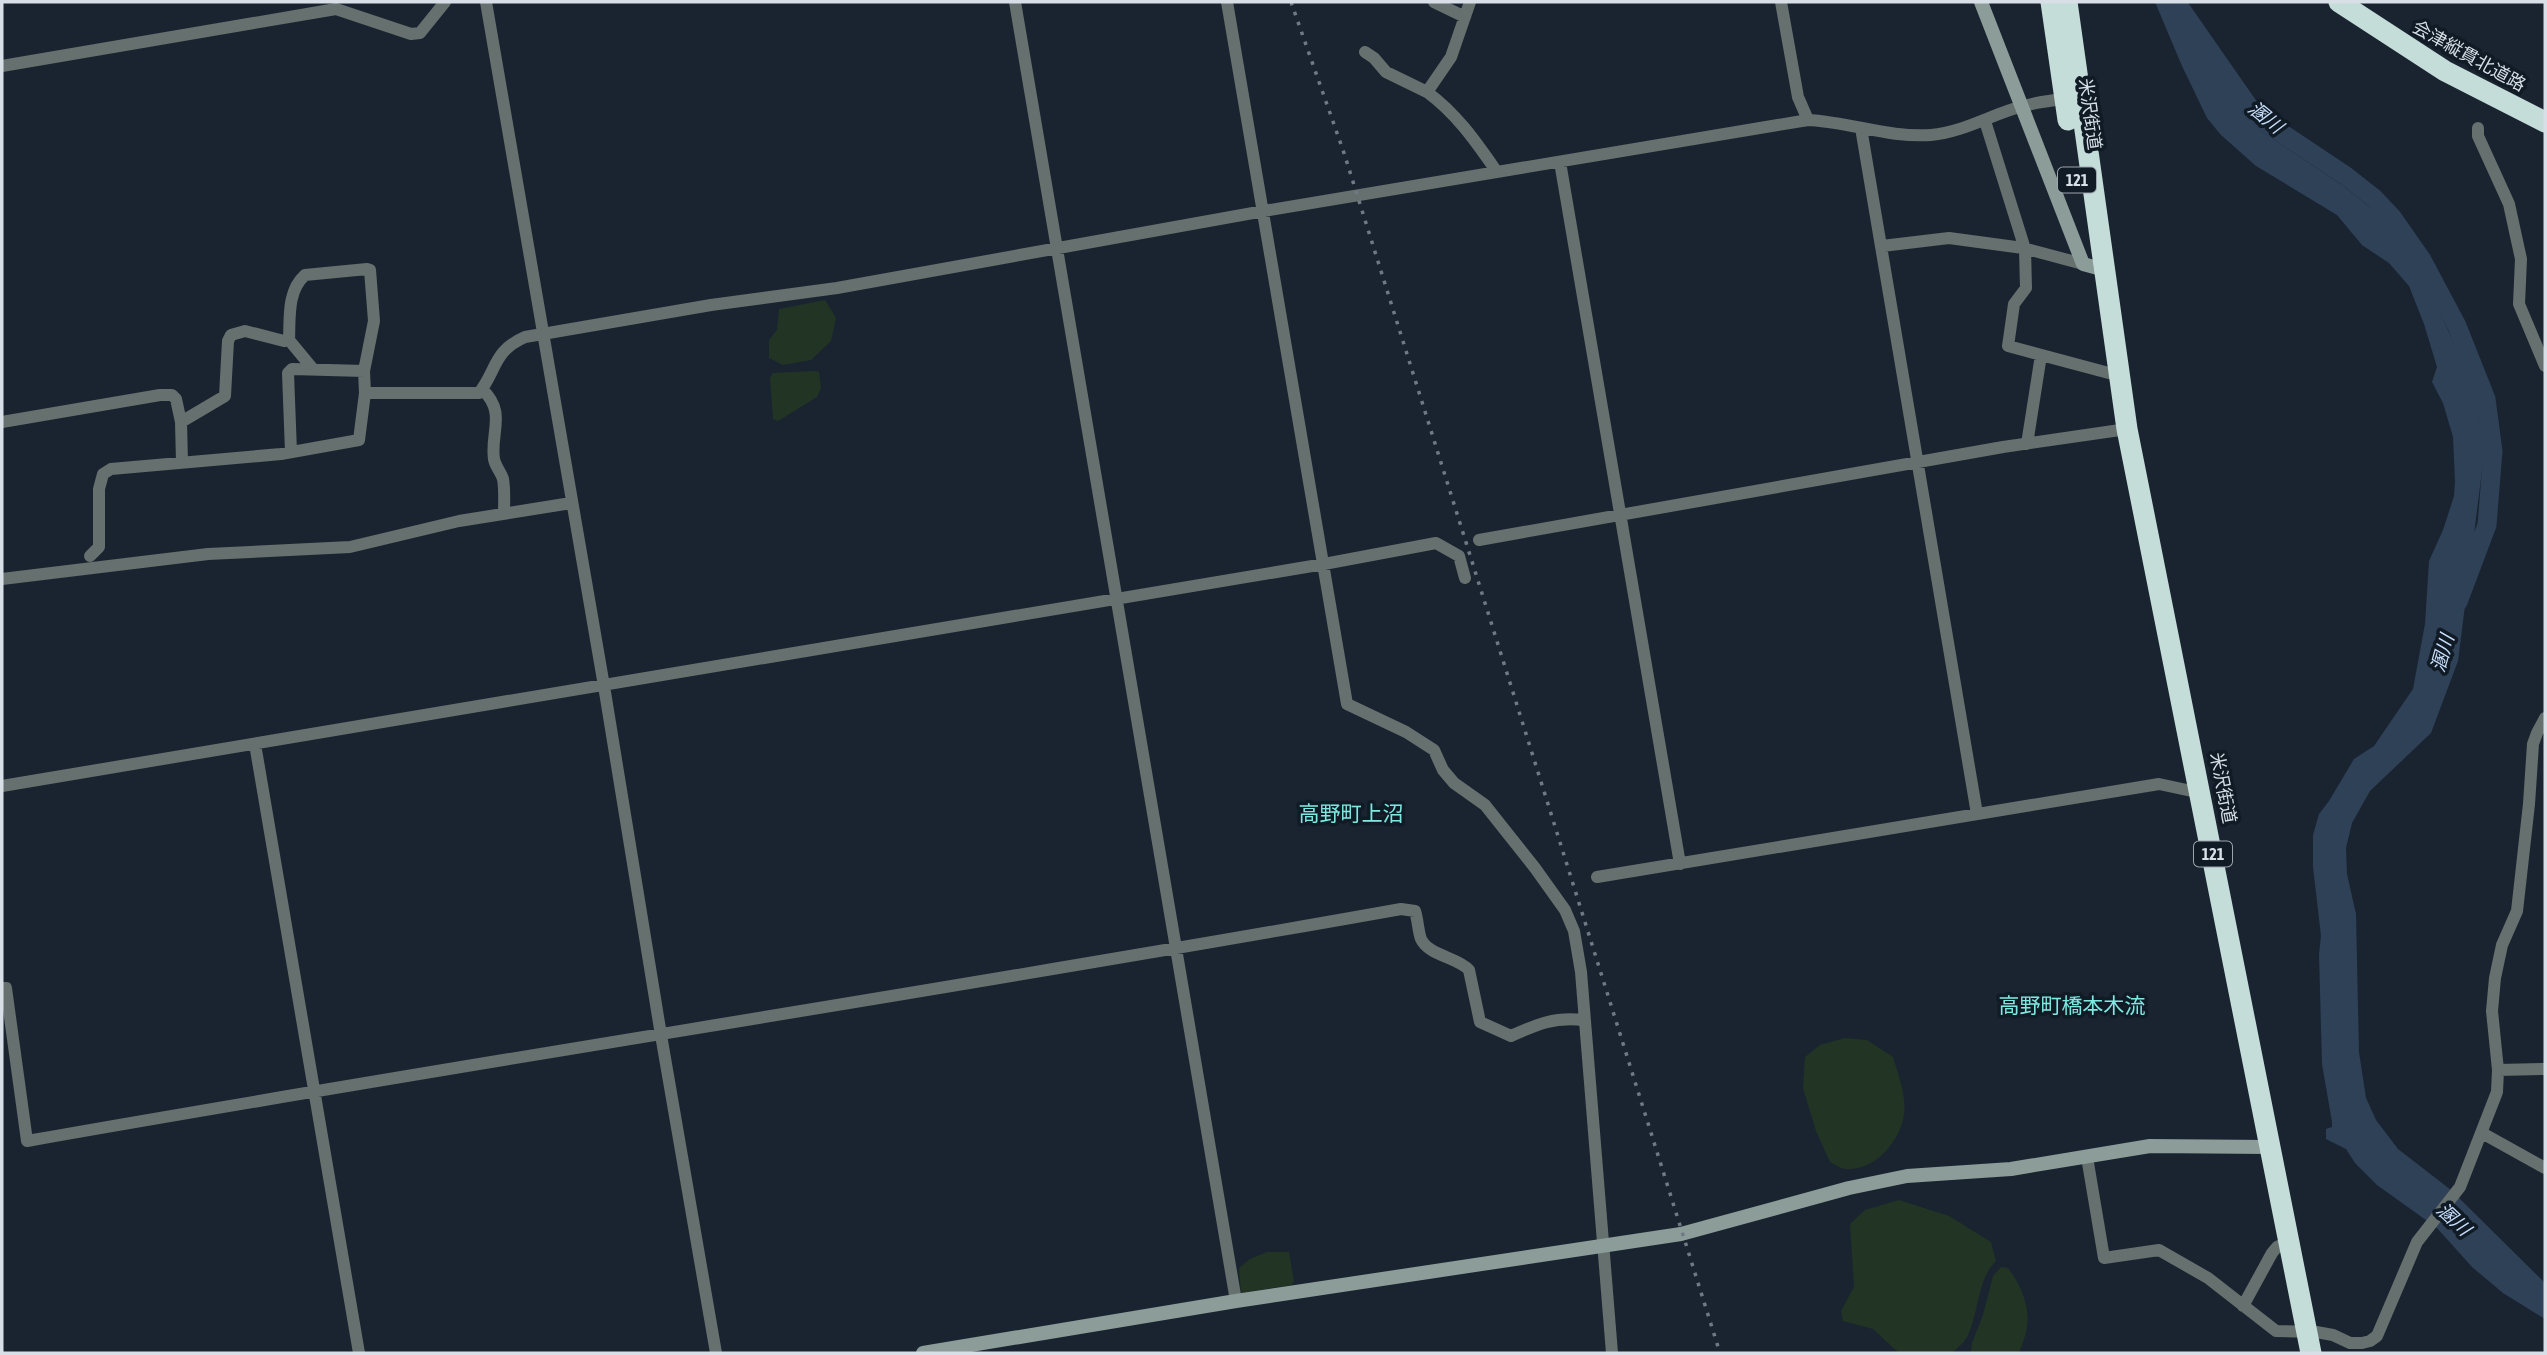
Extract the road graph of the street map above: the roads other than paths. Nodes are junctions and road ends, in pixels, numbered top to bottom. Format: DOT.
graph roads {
  1 [pos="445,2"];
  2 [pos="486,2"];
  3 [pos="1015,2"];
  4 [pos="1227,2"];
  5 [pos="1433,2"];
  6 [pos="1470,2"];
  7 [pos="1781,2"];
  8 [pos="1981,2"];
  9 [pos="2051,2"];
  10 [pos="2067,2"];
  11 [pos="2339,2"];
  12 [pos="2360,2"];
  13 [pos="1465,17"];
  14 [pos="1365,52"];
  15 [pos="2,66"];
  16 [pos="1427,92"];
  17 [pos="2072,98"];
  18 [pos="2023,106"];
  19 [pos="2545,113"];
  20 [pos="1808,120"];
  21 [pos="1985,121"];
  22 [pos="2545,122"];
  23 [pos="1861,128"];
  24 [pos="2478,128"];
  25 [pos="1560,162"];
  26 [pos="1497,172"];
  27 [pos="1264,211"];
  28 [pos="1882,246"];
  29 [pos="1058,247"];
  30 [pos="2025,249"];
  31 [pos="2095,267"];
  32 [pos="543,335"];
  33 [pos="289,340"];
  34 [pos="2041,355"];
  35 [pos="2119,365"];
  36 [pos="2545,366"];
  37 [pos="313,369"];
  38 [pos="364,371"];
  39 [pos="482,389"];
  40 [pos="365,393"];
  41 [pos="2,422"];
  42 [pos="181,422"];
  43 [pos="2127,429"];
  44 [pos="2027,443"];
  45 [pos="291,452"];
  46 [pos="182,462"];
  47 [pos="1918,463"];
  48 [pos="571,503"];
  49 [pos="504,513"];
  50 [pos="1620,516"];
  51 [pos="1479,540"];
  52 [pos="90,556"];
  53 [pos="1324,564"];
  54 [pos="1465,578"];
  55 [pos="2,579"];
  56 [pos="1116,599"];
  57 [pos="604,686"];
  58 [pos="2545,718"];
  59 [pos="255,744"];
  60 [pos="2,786"];
  61 [pos="2201,793"];
  62 [pos="1977,814"];
  63 [pos="1680,864"];
  64 [pos="1597,877"];
  65 [pos="1176,949"];
  66 [pos="2,988"];
  67 [pos="1583,1020"];
  68 [pos="661,1035"];
  69 [pos="2545,1069"];
  70 [pos="2498,1070"];
  71 [pos="315,1090"];
  72 [pos="2482,1133"];
  73 [pos="2268,1147"];
  74 [pos="2087,1157"];
  75 [pos="2545,1168"];
  76 [pos="2288,1242"];
  77 [pos="1602,1245"];
  78 [pos="1236,1301"];
  79 [pos="2243,1307"];
  80 [pos="2306,1332"];
  81 [pos="359,1353"];
  82 [pos="716,1353"];
  83 [pos="923,1353"];
  84 [pos="1612,1353"];
  85 [pos="2311,1353"];
  1 -- 15 [label="street"];
  2 -- 32 [label="street"];
  3 -- 29 [label="street"];
  4 -- 27 [label="street"];
  5 -- 13 [label="street"];
  6 -- 13 [label="street"];
  7 -- 20 [label="street"];
  8 -- 18 [label="street"];
  9 -- 17 [label="highway, 米沢街道 / 121"];
  10 -- 17 [label="highway, 米沢街道 / 121"];
  11 -- 22 [label="highway, 会津縦貫北道路"];
  12 -- 19 [label="highway, 会津縦貫北道路"];
  13 -- 16 [label="street"];
  14 -- 16 [label="street"];
  16 -- 26 [label="street"];
  17 -- 18 [label="street"];
  17 -- 31 [label="highway, 米沢街道 / 121"];
  18 -- 21 [label="street"];
  18 -- 31 [label="street"];
  20 -- 23 [label="street"];
  20 -- 25 [label="street"];
  21 -- 23 [label="street"];
  21 -- 30 [label="street"];
  23 -- 28 [label="street"];
  24 -- 36 [label="street"];
  25 -- 26 [label="street"];
  25 -- 50 [label="street"];
  26 -- 27 [label="street"];
  27 -- 29 [label="street"];
  27 -- 53 [label="street"];
  28 -- 30 [label="street"];
  28 -- 47 [label="street"];
  29 -- 32 [label="street"];
  29 -- 56 [label="street"];
  30 -- 31 [label="street"];
  30 -- 34 [label="street"];
  31 -- 35 [label="highway, 米沢街道 / 121"];
  32 -- 39 [label="street"];
  32 -- 48 [label="street"];
  33 -- 37 [label="street"];
  33 -- 38 [label="street"];
  33 -- 42 [label="street"];
  34 -- 35 [label="street"];
  34 -- 44 [label="street"];
  35 -- 43 [label="highway, 米沢街道 / 121"];
  37 -- 38 [label="street"];
  37 -- 45 [label="street"];
  38 -- 40 [label="street"];
  39 -- 40 [label="street"];
  39 -- 49 [label="street"];
  40 -- 45 [label="street"];
  41 -- 42 [label="street"];
  42 -- 46 [label="street"];
  43 -- 44 [label="street"];
  43 -- 61 [label="highway, 米沢街道 / 121"];
  44 -- 47 [label="street"];
  45 -- 46 [label="street"];
  46 -- 52 [label="street"];
  47 -- 50 [label="street"];
  47 -- 62 [label="street"];
  48 -- 49 [label="street"];
  48 -- 57 [label="street"];
  49 -- 55 [label="street"];
  50 -- 51 [label="street"];
  50 -- 63 [label="street"];
  53 -- 54 [label="street"];
  53 -- 56 [label="street"];
  53 -- 67 [label="street"];
  56 -- 57 [label="street"];
  56 -- 65 [label="street"];
  57 -- 59 [label="street"];
  57 -- 68 [label="street"];
  58 -- 70 [label="street"];
  59 -- 60 [label="street"];
  59 -- 71 [label="street"];
  61 -- 62 [label="street"];
  61 -- 73 [label="highway, 米沢街道 / 121"];
  62 -- 63 [label="street"];
  63 -- 64 [label="street"];
  65 -- 67 [label="street"];
  65 -- 68 [label="street"];
  65 -- 78 [label="street"];
  66 -- 71 [label="street"];
  67 -- 77 [label="street"];
  68 -- 71 [label="street"];
  68 -- 82 [label="street"];
  69 -- 70 [label="street"];
  70 -- 72 [label="street"];
  71 -- 81 [label="street"];
  72 -- 75 [label="street"];
  72 -- 80 [label="street"];
  73 -- 74 [label="street"];
  73 -- 76 [label="highway, 米沢街道 / 121"];
  74 -- 77 [label="street"];
  74 -- 79 [label="street"];
  76 -- 79 [label="street"];
  76 -- 80 [label="highway, 米沢街道 / 121"];
  77 -- 78 [label="street"];
  77 -- 84 [label="street"];
  78 -- 83 [label="street"];
  79 -- 80 [label="street"];
  80 -- 85 [label="highway, 米沢街道 / 121"];
}
